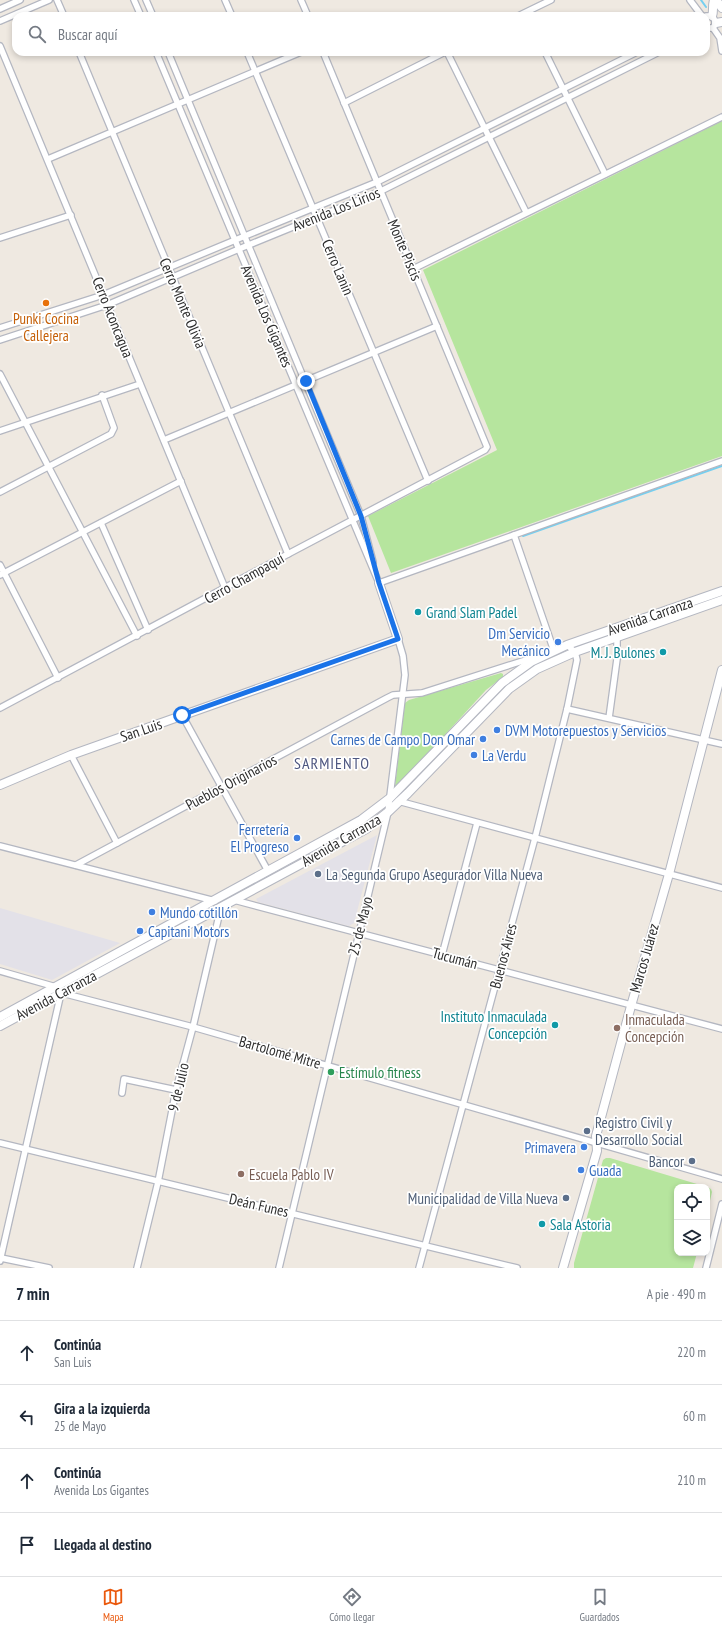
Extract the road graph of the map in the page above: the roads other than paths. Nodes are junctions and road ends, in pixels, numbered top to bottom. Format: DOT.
graph roads {
  1 [pos="20,0"];
  2 [pos="50,0"];
  3 [pos="57,0"];
  4 [pos="134,0"];
  5 [pos="146,0"];
  6 [pos="225,0"];
  7 [pos="301,0"];
  8 [pos="551,0"];
  9 [pos="690,0"];
  10 [pos="715,0"];
  11 [pos="722,8"];
  12 [pos="0,9"];
  13 [pos="21,12"];
  14 [pos="62,12"];
  15 [pos="139,12"];
  16 [pos="151,12"];
  17 [pos="230,12"];
  18 [pos="306,12"];
  19 [pos="530,12"];
  20 [pos="699,12"];
  21 [pos="12,16"];
  22 [pos="0,21"];
  23 [pos="711,24"];
  24 [pos="0,46"];
  25 [pos="722,51"];
  26 [pos="81,56"];
  27 [pos="158,56"];
  28 [pos="170,56"];
  29 [pos="249,56"];
  30 [pos="292,56"];
  31 [pos="325,56"];
  32 [pos="438,56"];
  33 [pos="448,56"];
  34 [pos="547,56"];
  35 [pos="629,56"];
  36 [pos="651,56"];
  37 [pos="256,72"];
  38 [pos="563,89"];
  39 [pos="568,98"];
  40 [pos="188,99"];
  41 [pos="178,103"];
  42 [pos="344,103"];
  43 [pos="722,117"];
  44 [pos="485,128"];
  45 [pos="112,131"];
  46 [pos="489,137"];
  47 [pos="48,159"];
  48 [pos="605,174"];
  49 [pos="377,182"];
  50 [pos="381,191"];
  51 [pos="313,208"];
  52 [pos="526,212"];
  53 [pos="71,215"];
  54 [pos="317,217"];
  55 [pos="0,230"];
  56 [pos="245,236"];
  57 [pos="1,237"];
  58 [pos="236,240"];
  59 [pos="249,245"];
  60 [pos="239,249"];
  61 [pos="168,268"];
  62 [pos="413,269"];
  63 [pos="172,277"];
  64 [pos="103,295"];
  65 [pos="108,305"];
  66 [pos="437,326"];
  67 [pos="0,328"];
  68 [pos="0,340"];
  69 [pos="374,353"];
  70 [pos="0,374"];
  71 [pos="306,381"];
  72 [pos="140,384"];
  73 [pos="296,385"];
  74 [pos="102,395"];
  75 [pos="229,413"];
  76 [pos="25,422"];
  77 [pos="0,431"];
  78 [pos="164,440"];
  79 [pos="487,447"];
  80 [pos="722,461"];
  81 [pos="48,466"];
  82 [pos="181,481"];
  83 [pos="428,481"];
  84 [pos="0,492"];
  85 [pos="361,516"];
  86 [pos="353,520"];
  87 [pos="101,523"];
  88 [pos="82,532"];
  89 [pos="514,535"];
  90 [pos="288,554"];
  91 [pos="0,565"];
  92 [pos="2,574"];
  93 [pos="379,583"];
  94 [pos="225,588"];
  95 [pos="722,592"];
  96 [pos="722,600"];
  97 [pos="148,630"];
  98 [pos="137,636"];
  99 [pos="617,637"];
  100 [pos="398,639"];
  101 [pos="567,645"];
  102 [pos="550,652"];
  103 [pos="575,652"];
  104 [pos="722,670"];
  105 [pos="58,678"];
  106 [pos="402,694"];
  107 [pos="0,708"];
  108 [pos="567,709"];
  109 [pos="182,715"];
  110 [pos="609,718"];
  111 [pos="704,740"];
  112 [pos="722,744"];
  113 [pos="70,754"];
  114 [pos="0,785"];
  115 [pos="222,787"];
  116 [pos="390,798"];
  117 [pos="399,801"];
  118 [pos="388,812"];
  119 [pos="477,823"];
  120 [pos="535,838"];
  121 [pos="117,843"];
  122 [pos="0,846"];
  123 [pos="76,865"];
  124 [pos="268,871"];
  125 [pos="669,874"];
  126 [pos="722,888"];
  127 [pos="233,900"];
  128 [pos="218,904"];
  129 [pos="359,933"];
  130 [pos="442,955"];
  131 [pos="499,970"];
  132 [pos="0,971"];
  133 [pos="59,989"];
  134 [pos="631,1006"];
  135 [pos="0,1017"];
  136 [pos="0,1026"];
  137 [pos="193,1027"];
  138 [pos="722,1029"];
  139 [pos="326,1065"];
  140 [pos="176,1090"];
  141 [pos="122,1093"];
  142 [pos="463,1104"];
  143 [pos="0,1143"];
  144 [pos="596,1143"];
  145 [pos="26,1149"];
  146 [pos="722,1179"];
  147 [pos="158,1182"];
  148 [pos="722,1204"];
  149 [pos="292,1213"];
  150 [pos="425,1246"];
  151 [pos="566,1256"];
  152 [pos="0,1259"];
  153 [pos="49,1268"];
  154 [pos="137,1268"];
  155 [pos="279,1268"];
  156 [pos="419,1268"];
  157 [pos="517,1268"];
  158 [pos="562,1268"];
  159 [pos="568,1268"];
  160 [pos="706,1268"];
  1 -- 12 [label="street"];
  2 -- 13 [label="street"];
  3 -- 14 [label="street"];
  4 -- 15 [label="street"];
  5 -- 16 [label="street"];
  6 -- 17 [label="street"];
  7 -- 18 [label="street"];
  8 -- 19 [label="street"];
  9 -- 20 [label="street"];
  10 -- 11 [label="main road"];
  10 -- 23 [label="main road"];
  21 -- 22 [label="street"];
  23 -- 25 [label="street"];
  24 -- 47 [label="street, Cerro Aconcagua"];
  26 -- 45 [label="street, Cerro Monte Olivia"];
  27 -- 41 [label="street, Avenida Los Gigantes"];
  28 -- 40 [label="street, Avenida Los Gigantes"];
  29 -- 37 [label="street, Cerro Lanin"];
  30 -- 37 [label="street"];
  31 -- 42 [label="street, Monte Piscis"];
  32 -- 42 [label="street"];
  33 -- 44 [label="street"];
  34 -- 38 [label="street"];
  35 -- 38 [label="street, Avenida Los Lirios"];
  36 -- 39 [label="street, Avenida Los Lirios"];
  37 -- 40 [label="street"];
  37 -- 51 [label="street, Cerro Lanin"];
  38 -- 39 [label="street"];
  38 -- 44 [label="street, Avenida Los Lirios"];
  39 -- 46 [label="street, Avenida Los Lirios"];
  39 -- 48 [label="street"];
  40 -- 41 [label="street"];
  40 -- 56 [label="street, Avenida Los Gigantes"];
  41 -- 45 [label="street"];
  41 -- 58 [label="street, Avenida Los Gigantes"];
  42 -- 49 [label="street, Monte Piscis"];
  43 -- 48 [label="street"];
  44 -- 46 [label="street"];
  44 -- 49 [label="street, Avenida Los Lirios"];
  45 -- 47 [label="street"];
  45 -- 61 [label="street, Cerro Monte Olivia"];
  46 -- 50 [label="street, Avenida Los Lirios"];
  46 -- 52 [label="street"];
  47 -- 53 [label="street, Cerro Aconcagua"];
  48 -- 52 [label="street"];
  49 -- 50 [label="street, Monte Piscis"];
  49 -- 51 [label="street, Avenida Los Lirios"];
  50 -- 54 [label="street, Avenida Los Lirios"];
  50 -- 62 [label="street, Monte Piscis"];
  51 -- 54 [label="street, Cerro Lanin"];
  51 -- 56 [label="street, Avenida Los Lirios"];
  52 -- 62 [label="street"];
  53 -- 57 [label="street"];
  53 -- 64 [label="street, Cerro Aconcagua"];
  54 -- 59 [label="street, Avenida Los Lirios"];
  54 -- 69 [label="street, Cerro Lanin"];
  55 -- 57 [label="street"];
  56 -- 58 [label="street, Avenida Los Lirios"];
  56 -- 59 [label="street, Avenida Los Gigantes"];
  58 -- 60 [label="street, Avenida Los Gigantes"];
  58 -- 61 [label="street, Avenida Los Lirios"];
  59 -- 60 [label="street, Avenida Los Lirios"];
  59 -- 71 [label="street, Avenida Los Gigantes"];
  60 -- 63 [label="street, Avenida Los Lirios"];
  60 -- 73 [label="street, Avenida Los Gigantes"];
  61 -- 63 [label="street, Cerro Monte Olivia"];
  61 -- 64 [label="street, Avenida Los Lirios"];
  62 -- 66 [label="street, Monte Piscis"];
  63 -- 65 [label="street, Avenida Los Lirios"];
  63 -- 75 [label="street, Cerro Monte Olivia"];
  64 -- 65 [label="street, Cerro Aconcagua"];
  64 -- 67 [label="street, Avenida Los Lirios"];
  65 -- 68 [label="street, Avenida Los Lirios"];
  65 -- 72 [label="street, Cerro Aconcagua"];
  66 -- 69 [label="street"];
  66 -- 79 [label="street, Monte Piscis"];
  69 -- 71 [label="street"];
  69 -- 83 [label="street, Cerro Lanin"];
  70 -- 76 [label="street"];
  71 -- 73 [label="street"];
  71 -- 85 [label="street, Avenida Los Gigantes"];
  72 -- 74 [label="street"];
  72 -- 78 [label="street, Cerro Aconcagua"];
  73 -- 75 [label="street"];
  73 -- 86 [label="street, Avenida Los Gigantes"];
  74 -- 76 [label="street"];
  74 -- 81 [label="street"];
  75 -- 78 [label="street"];
  75 -- 90 [label="street, Cerro Monte Olivia"];
  76 -- 77 [label="street"];
  76 -- 81 [label="street"];
  78 -- 82 [label="street, Cerro Aconcagua"];
  79 -- 83 [label="street, Cerro Champaquí"];
  80 -- 89 [label="street"];
  81 -- 84 [label="street"];
  81 -- 88 [label="street"];
  82 -- 87 [label="street"];
  82 -- 94 [label="street, Cerro Aconcagua"];
  83 -- 85 [label="street, Cerro Champaquí"];
  85 -- 86 [label="street, Cerro Champaquí"];
  85 -- 93 [label="street, Avenida Los Gigantes"];
  86 -- 90 [label="street, Cerro Champaquí"];
  86 -- 93 [label="street, Avenida Los Gigantes"];
  87 -- 88 [label="street"];
  87 -- 97 [label="street"];
  88 -- 92 [label="street"];
  88 -- 98 [label="street"];
  89 -- 93 [label="street"];
  89 -- 102 [label="street"];
  90 -- 94 [label="street, Cerro Champaquí"];
  91 -- 92 [label="street"];
  92 -- 105 [label="street"];
  93 -- 100 [label="main road, 25 de Mayo"];
  94 -- 97 [label="street, Cerro Champaquí"];
  95 -- 101 [label="main road, Avenida Carranza"];
  96 -- 99 [label="main road, Avenida Carranza"];
  97 -- 98 [label="street, Cerro Champaquí"];
  98 -- 105 [label="street, Cerro Champaquí"];
  99 -- 103 [label="main road, Avenida Carranza"];
  99 -- 110 [label="street"];
  100 -- 106 [label="street, 25 de Mayo"];
  100 -- 109 [label="main road, San Luis"];
  101 -- 102 [label="main road, Avenida Carranza"];
  101 -- 103 [label="street"];
  102 -- 106 [label="street, Pueblos Originarios"];
  102 -- 116 [label="main road, Avenida Carranza"];
  103 -- 108 [label="street, Buenos Aires"];
  103 -- 117 [label="main road, Avenida Carranza"];
  104 -- 111 [label="main road, Marcos Juárez"];
  105 -- 107 [label="street, Cerro Champaquí"];
  106 -- 115 [label="street, Pueblos Originarios"];
  106 -- 116 [label="street, 25 de Mayo"];
  108 -- 110 [label="street"];
  108 -- 120 [label="street, Buenos Aires"];
  109 -- 113 [label="main road, San Luis"];
  109 -- 115 [label="street"];
  110 -- 111 [label="street"];
  111 -- 112 [label="street"];
  111 -- 125 [label="main road, Marcos Juárez"];
  113 -- 114 [label="main road, San Luis"];
  113 -- 121 [label="street"];
  115 -- 121 [label="street, Pueblos Originarios"];
  115 -- 124 [label="street"];
  116 -- 117 [label="street"];
  116 -- 118 [label="street, 25 de Mayo"];
  116 -- 124 [label="main road, Avenida Carranza"];
  117 -- 118 [label="main road, Avenida Carranza"];
  117 -- 119 [label="street"];
  118 -- 127 [label="main road, Avenida Carranza"];
  118 -- 129 [label="street, 25 de Mayo"];
  119 -- 120 [label="street"];
  119 -- 130 [label="street"];
  120 -- 125 [label="street"];
  120 -- 131 [label="street, Buenos Aires"];
  121 -- 123 [label="street, Pueblos Originarios"];
  122 -- 123 [label="street"];
  123 -- 128 [label="street"];
  124 -- 128 [label="main road, Avenida Carranza"];
  125 -- 126 [label="street"];
  125 -- 134 [label="main road, Marcos Juárez"];
  127 -- 128 [label="main road, Avenida Carranza"];
  127 -- 129 [label="street, Tucumán"];
  128 -- 133 [label="main road, Avenida Carranza"];
  128 -- 137 [label="street, 9 de Julio"];
  129 -- 130 [label="street, Tucumán"];
  129 -- 139 [label="street, 25 de Mayo"];
  130 -- 131 [label="street, Tucumán"];
  131 -- 134 [label="street, Tucumán"];
  131 -- 142 [label="street, Buenos Aires"];
  132 -- 133 [label="street, Bartolomé Mitre"];
  133 -- 135 [label="main road, Avenida Carranza"];
  133 -- 136 [label="main road, Avenida Carranza"];
  133 -- 137 [label="street, Bartolomé Mitre"];
  133 -- 145 [label="street"];
  134 -- 138 [label="street, Tucumán"];
  134 -- 144 [label="main road, Marcos Juárez"];
  137 -- 139 [label="street, Bartolomé Mitre"];
  137 -- 140 [label="street, 9 de Julio"];
  139 -- 142 [label="street, Bartolomé Mitre"];
  139 -- 149 [label="street, 25 de Mayo"];
  140 -- 141 [label="street"];
  140 -- 147 [label="street, 9 de Julio"];
  142 -- 144 [label="street, Bartolomé Mitre"];
  142 -- 150 [label="street, Buenos Aires"];
  143 -- 145 [label="street, Deán Funes"];
  144 -- 146 [label="street, Bartolomé Mitre"];
  144 -- 151 [label="main road, Marcos Juárez"];
  145 -- 147 [label="street, Deán Funes"];
  145 -- 152 [label="street"];
  147 -- 149 [label="street, Deán Funes"];
  147 -- 154 [label="street, 9 de Julio"];
  148 -- 160 [label="street"];
  149 -- 150 [label="street, Deán Funes"];
  149 -- 155 [label="street, 25 de Mayo"];
  150 -- 156 [label="street, Buenos Aires"];
  150 -- 157 [label="street, Deán Funes"];
  151 -- 158 [label="main road, Marcos Juárez"];
  151 -- 159 [label="street"];
  152 -- 153 [label="street"];
}
